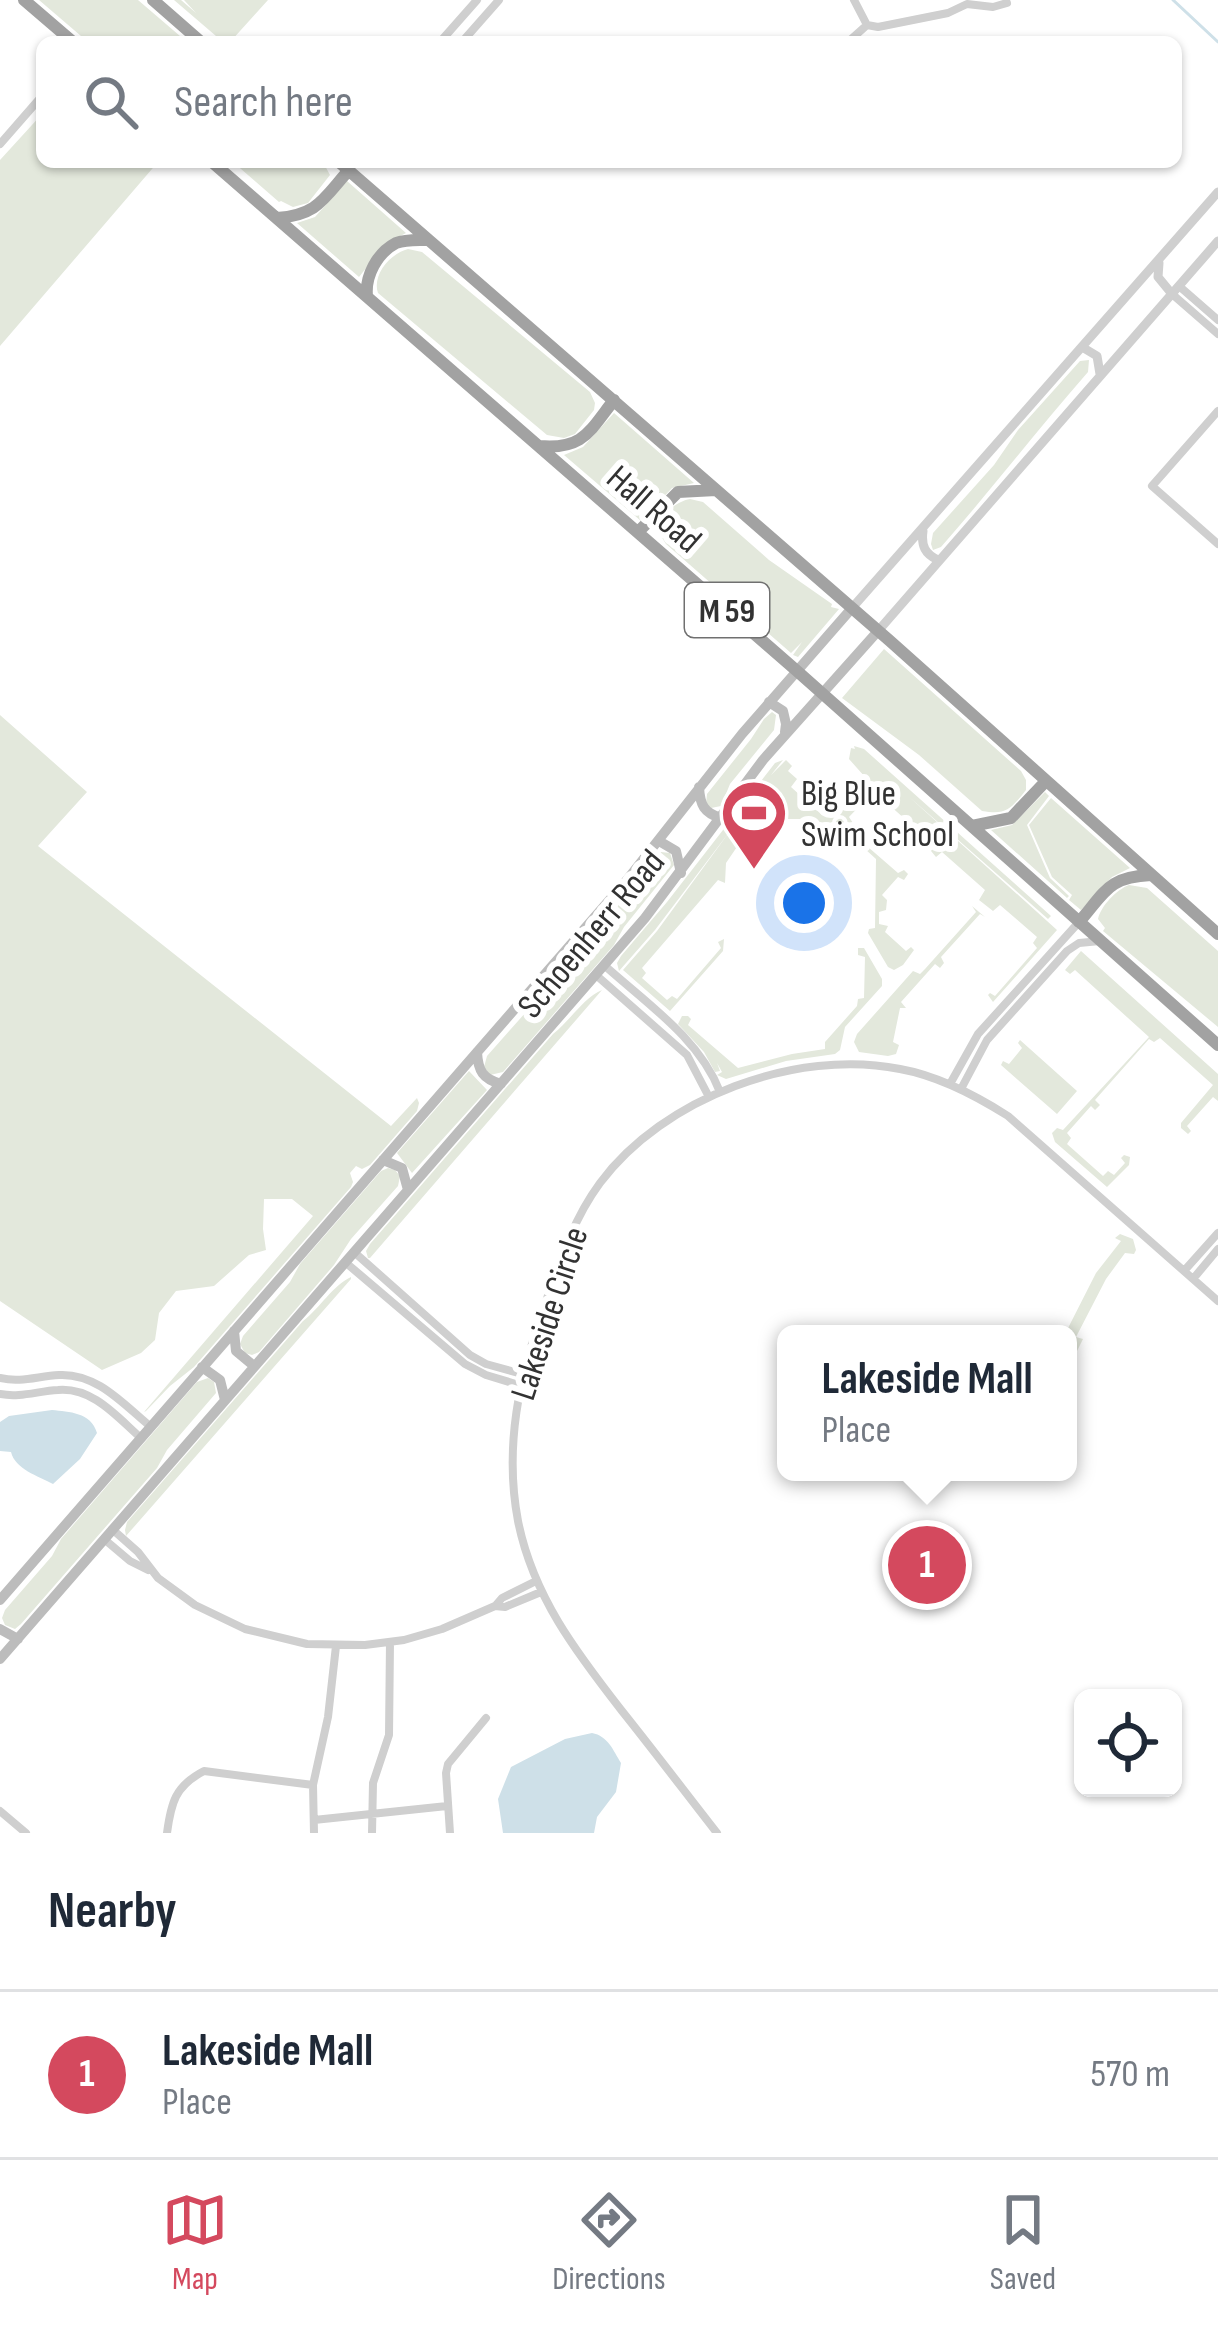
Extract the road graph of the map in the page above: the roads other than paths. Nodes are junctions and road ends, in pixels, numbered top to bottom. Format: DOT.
graph roads {
  1 [pos="24,0"];
  2 [pos="153,0"];
  3 [pos="477,0"];
  4 [pos="499,0"];
  5 [pos="854,0"];
  6 [pos="966,2"];
  7 [pos="1007,2"];
  8 [pos="867,25"];
  9 [pos="66,36"];
  10 [pos="194,36"];
  11 [pos="445,36"];
  12 [pos="467,36"];
  13 [pos="855,36"];
  14 [pos="36,103"];
  15 [pos="0,144"];
  16 [pos="219,168"];
  17 [pos="346,168"];
  18 [pos="351,168"];
  19 [pos="1218,193"];
  20 [pos="277,218"];
  21 [pos="428,240"];
  22 [pos="1218,241"];
  23 [pos="1160,258"];
  24 [pos="1175,290"];
  25 [pos="368,298"];
  26 [pos="1218,320"];
  27 [pos="1218,334"];
  28 [pos="1082,347"];
  29 [pos="1100,376"];
  30 [pos="614,400"];
  31 [pos="1218,411"];
  32 [pos="538,446"];
  33 [pos="718,490"];
  34 [pos="923,527"];
  35 [pos="638,532"];
  36 [pos="1218,544"];
  37 [pos="938,560"];
  38 [pos="852,608"];
  39 [pos="878,631"];
  40 [pos="797,670"];
  41 [pos="822,693"];
  42 [pos="769,702"];
  43 [pos="784,736"];
  44 [pos="1046,781"];
  45 [pos="699,787"];
  46 [pos="722,818"];
  47 [pos="973,826"];
  48 [pos="659,841"];
  49 [pos="681,873"];
  50 [pos="1151,874"];
  51 [pos="1079,922"];
  52 [pos="1218,934"];
  53 [pos="1101,941"];
  54 [pos="600,970"];
  55 [pos="1218,1045"];
  56 [pos="477,1052"];
  57 [pos="501,1084"];
  58 [pos="950,1084"];
  59 [pos="961,1089"];
  60 [pos="720,1092"];
  61 [pos="710,1097"];
  62 [pos="383,1160"];
  63 [pos="408,1190"];
  64 [pos="1218,1233"];
  65 [pos="1218,1249"];
  66 [pos="349,1257"];
  67 [pos="1184,1271"];
  68 [pos="1193,1279"];
  69 [pos="1218,1301"];
  70 [pos="234,1331"];
  71 [pos="254,1366"];
  72 [pos="202,1367"];
  73 [pos="522,1374"];
  74 [pos="0,1378"];
  75 [pos="519,1385"];
  76 [pos="0,1394"];
  77 [pos="226,1400"];
  78 [pos="151,1427"];
  79 [pos="141,1438"];
  80 [pos="108,1534"];
  81 [pos="536,1581"];
  82 [pos="541,1592"];
  83 [pos="0,1600"];
  84 [pos="495,1606"];
  85 [pos="0,1629"];
  86 [pos="17,1639"];
  87 [pos="390,1642"];
  88 [pos="336,1646"];
  89 [pos="0,1659"];
  90 [pos="486,1718"];
  91 [pos="313,1785"];
  92 [pos="447,1806"];
  93 [pos="0,1811"];
  94 [pos="372,1814"];
  95 [pos="314,1820"];
  96 [pos="26,1833"];
  97 [pos="166,1833"];
  98 [pos="314,1833"];
  99 [pos="372,1833"];
  100 [pos="450,1833"];
  101 [pos="717,1833"];
  1 -- 9 [label="highway"];
  2 -- 10 [label="highway"];
  3 -- 11 [label="street"];
  4 -- 12 [label="street"];
  5 -- 8 [label="street"];
  6 -- 7 [label="street"];
  6 -- 8 [label="street"];
  8 -- 13 [label="street"];
  14 -- 15 [label="street"];
  16 -- 20 [label="highway, Hall Road / M 59"];
  17 -- 20 [label="highway"];
  18 -- 21 [label="highway, Hall Road / M 59"];
  19 -- 23 [label="street, Schoenherr Road"];
  20 -- 25 [label="highway, Hall Road / M 59"];
  21 -- 25 [label="highway"];
  21 -- 30 [label="highway, Hall Road / M 59"];
  22 -- 24 [label="street, Schoenherr Road"];
  23 -- 24 [label="street"];
  23 -- 28 [label="street, Schoenherr Road"];
  24 -- 26 [label="street"];
  24 -- 27 [label="street"];
  24 -- 29 [label="street, Schoenherr Road"];
  25 -- 32 [label="highway, Hall Road / M 59"];
  28 -- 29 [label="street"];
  28 -- 34 [label="street, Schoenherr Road"];
  29 -- 37 [label="street, Schoenherr Road"];
  30 -- 32 [label="highway"];
  30 -- 33 [label="highway, Hall Road / M 59"];
  31 -- 36 [label="street"];
  32 -- 35 [label="highway, Hall Road / M 59"];
  33 -- 35 [label="highway"];
  33 -- 38 [label="highway, Hall Road / M 59"];
  34 -- 37 [label="street"];
  34 -- 38 [label="street, Schoenherr Road"];
  35 -- 40 [label="highway, Hall Road / M 59"];
  37 -- 39 [label="street, Schoenherr Road"];
  38 -- 39 [label="highway, Hall Road / M 59"];
  38 -- 40 [label="main road, Schoenherr Road"];
  39 -- 41 [label="main road, Schoenherr Road"];
  39 -- 44 [label="highway, Hall Road / M 59"];
  40 -- 41 [label="highway, Hall Road / M 59"];
  40 -- 42 [label="main road, Schoenherr Road"];
  41 -- 43 [label="main road, Schoenherr Road"];
  41 -- 47 [label="highway, Hall Road / M 59"];
  42 -- 43 [label="main road"];
  42 -- 45 [label="main road, Schoenherr Road"];
  43 -- 46 [label="main road, Schoenherr Road"];
  44 -- 47 [label="highway"];
  44 -- 50 [label="highway, Hall Road / M 59"];
  45 -- 46 [label="main road"];
  45 -- 48 [label="main road, Schoenherr Road"];
  46 -- 49 [label="main road, Schoenherr Road"];
  47 -- 51 [label="highway, Hall Road / M 59"];
  48 -- 49 [label="main road"];
  48 -- 56 [label="main road, Schoenherr Road"];
  49 -- 54 [label="main road, Schoenherr Road"];
  50 -- 51 [label="highway"];
  50 -- 52 [label="highway, Hall Road / M 59"];
  51 -- 53 [label="highway, Hall Road / M 59"];
  51 -- 58 [label="street"];
  53 -- 55 [label="highway, Hall Road / M 59"];
  53 -- 59 [label="street"];
  54 -- 57 [label="main road, Schoenherr Road"];
  54 -- 60 [label="street"];
  54 -- 61 [label="street"];
  56 -- 57 [label="main road"];
  56 -- 62 [label="main road, Schoenherr Road"];
  57 -- 63 [label="main road, Schoenherr Road"];
  58 -- 59 [label="street, Lakeside Circle"];
  58 -- 60 [label="street, Lakeside Circle"];
  59 -- 67 [label="street, Lakeside Circle"];
  60 -- 61 [label="street, Lakeside Circle"];
  61 -- 73 [label="street, Lakeside Circle"];
  62 -- 63 [label="main road"];
  62 -- 70 [label="main road, Schoenherr Road"];
  63 -- 66 [label="main road, Schoenherr Road"];
  64 -- 67 [label="street"];
  65 -- 68 [label="street"];
  66 -- 71 [label="main road, Schoenherr Road"];
  66 -- 73 [label="street"];
  66 -- 75 [label="street"];
  67 -- 68 [label="street, Lakeside Circle"];
  68 -- 69 [label="street, Lakeside Circle"];
  70 -- 71 [label="main road"];
  70 -- 72 [label="main road, Schoenherr Road"];
  71 -- 77 [label="main road, Schoenherr Road"];
  72 -- 77 [label="main road"];
  72 -- 78 [label="main road, Schoenherr Road"];
  73 -- 75 [label="street, Lakeside Circle"];
  74 -- 78 [label="street"];
  75 -- 81 [label="street, Lakeside Circle"];
  76 -- 79 [label="street"];
  77 -- 80 [label="main road, Schoenherr Road"];
  78 -- 79 [label="main road, Schoenherr Road"];
  79 -- 83 [label="main road, Schoenherr Road"];
  80 -- 86 [label="main road, Schoenherr Road"];
  80 -- 88 [label="street"];
  81 -- 82 [label="street, Lakeside Circle"];
  81 -- 84 [label="street"];
  82 -- 84 [label="street"];
  82 -- 101 [label="street, Lakeside Circle"];
  84 -- 87 [label="street"];
  85 -- 86 [label="main road"];
  86 -- 89 [label="main road, Schoenherr Road"];
  87 -- 88 [label="street"];
  87 -- 94 [label="street"];
  88 -- 91 [label="street"];
  90 -- 92 [label="street"];
  91 -- 95 [label="street"];
  91 -- 97 [label="street"];
  92 -- 94 [label="street"];
  92 -- 100 [label="street"];
  93 -- 96 [label="street"];
  94 -- 95 [label="street"];
  94 -- 99 [label="street"];
  95 -- 98 [label="street"];
}
